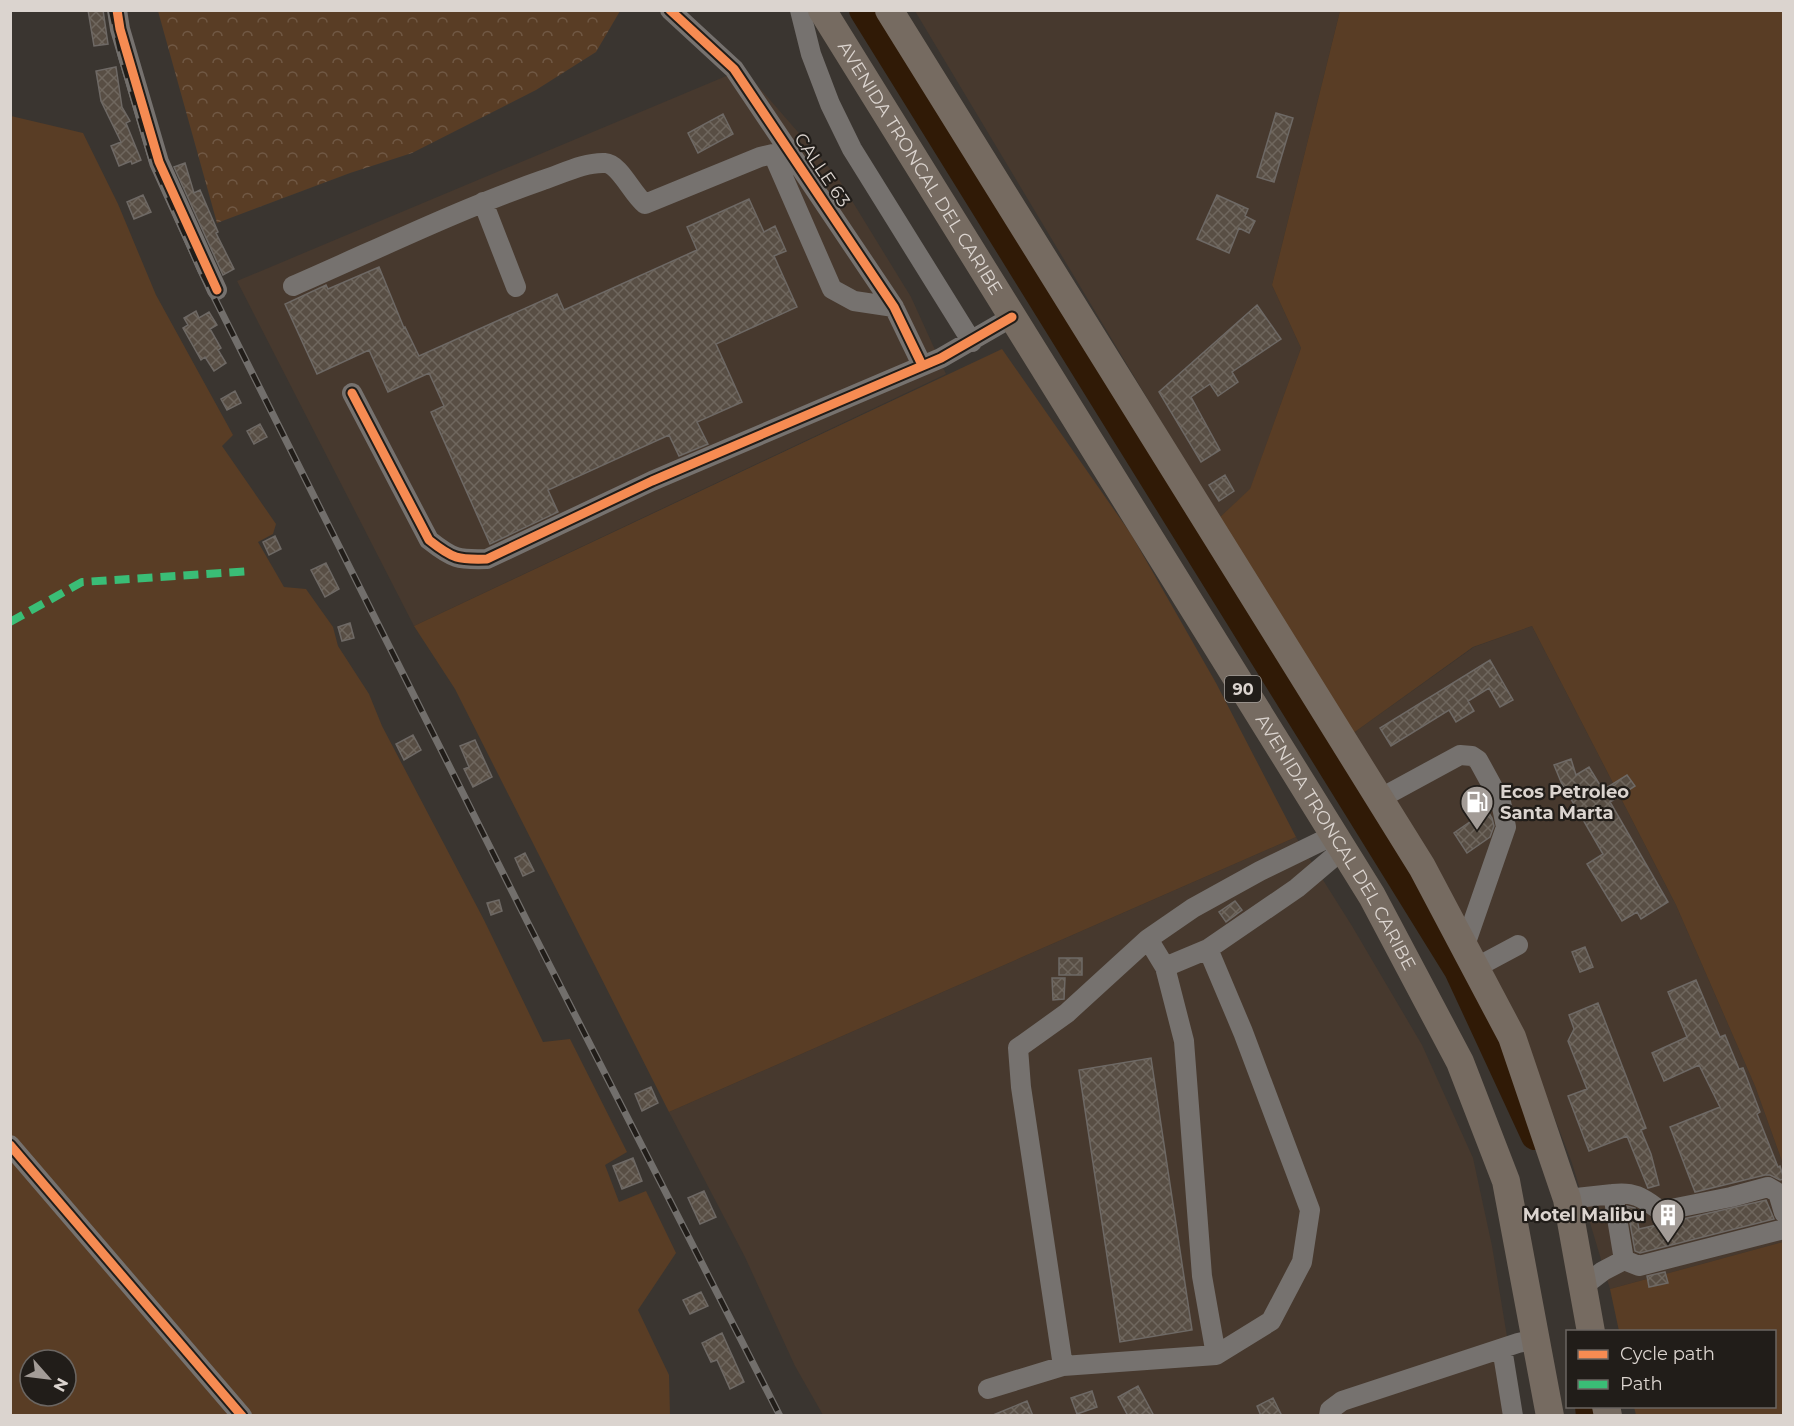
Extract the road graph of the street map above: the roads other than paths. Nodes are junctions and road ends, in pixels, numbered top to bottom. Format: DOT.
graph roads {
  1 [pos="117,10"];
  2 [pos="670,10"];
  3 [pos="800,10"];
  4 [pos="822,10"];
  5 [pos="889,10"];
  6 [pos="783,155"];
  7 [pos="483,202"];
  8 [pos="293,286"];
  9 [pos="516,286"];
  10 [pos="217,290"];
  11 [pos="894,307"];
  12 [pos="1012,316"];
  13 [pos="972,342"];
  14 [pos="922,365"];
  15 [pos="352,393"];
  16 [pos="1379,800"];
  17 [pos="1339,842"];
  18 [pos="1148,939"];
  19 [pos="1518,945"];
  20 [pos="1208,949"];
  21 [pos="1470,958"];
  22 [pos="1165,967"];
  23 [pos="10,1145"];
  24 [pos="1613,1194"];
  25 [pos="1567,1199"];
  26 [pos="1783,1211"];
  27 [pos="1784,1229"];
  28 [pos="1624,1260"];
  29 [pos="1582,1287"];
  30 [pos="1591,1330"];
  31 [pos="1536,1339"];
  32 [pos="1502,1348"];
  33 [pos="1216,1355"];
  34 [pos="1063,1366"];
  35 [pos="988,1389"];
  36 [pos="242,1416"];
  37 [pos="1329,1416"];
  38 [pos="1514,1416"];
  39 [pos="1550,1416"];
  1 -- 10 [label="street"];
  2 -- 6 [label="street, CALLE 63"];
  3 -- 13 [label="street"];
  4 -- 12 [label="highway, AVENIDA TRONCAL DEL CARIBE / 90"];
  5 -- 16 [label="highway"];
  6 -- 7 [label="street"];
  6 -- 11 [label="street, CALLE 63"];
  6 -- 11 [label="street"];
  7 -- 8 [label="street"];
  7 -- 9 [label="street"];
  11 -- 14 [label="street, CALLE 63"];
  12 -- 13 [label="street"];
  12 -- 17 [label="highway, AVENIDA TRONCAL DEL CARIBE / 90"];
  13 -- 14 [label="street"];
  14 -- 15 [label="street"];
  16 -- 21 [label="highway"];
  16 -- 21 [label="street"];
  17 -- 18 [label="street"];
  17 -- 20 [label="street"];
  17 -- 31 [label="highway, AVENIDA TRONCAL DEL CARIBE / 90"];
  18 -- 22 [label="street"];
  18 -- 34 [label="street"];
  19 -- 21 [label="street"];
  20 -- 22 [label="street"];
  20 -- 33 [label="street"];
  21 -- 25 [label="highway"];
  22 -- 33 [label="street"];
  23 -- 36 [label="street"];
  24 -- 25 [label="street"];
  24 -- 26 [label="street"];
  24 -- 28 [label="street"];
  25 -- 29 [label="highway"];
  27 -- 28 [label="street"];
  28 -- 29 [label="street"];
  29 -- 30 [label="highway"];
  31 -- 32 [label="street"];
  31 -- 39 [label="highway, AVENIDA TRONCAL DEL CARIBE / 90"];
  32 -- 37 [label="street"];
  32 -- 38 [label="street"];
  33 -- 34 [label="street"];
  34 -- 35 [label="street"];
}
